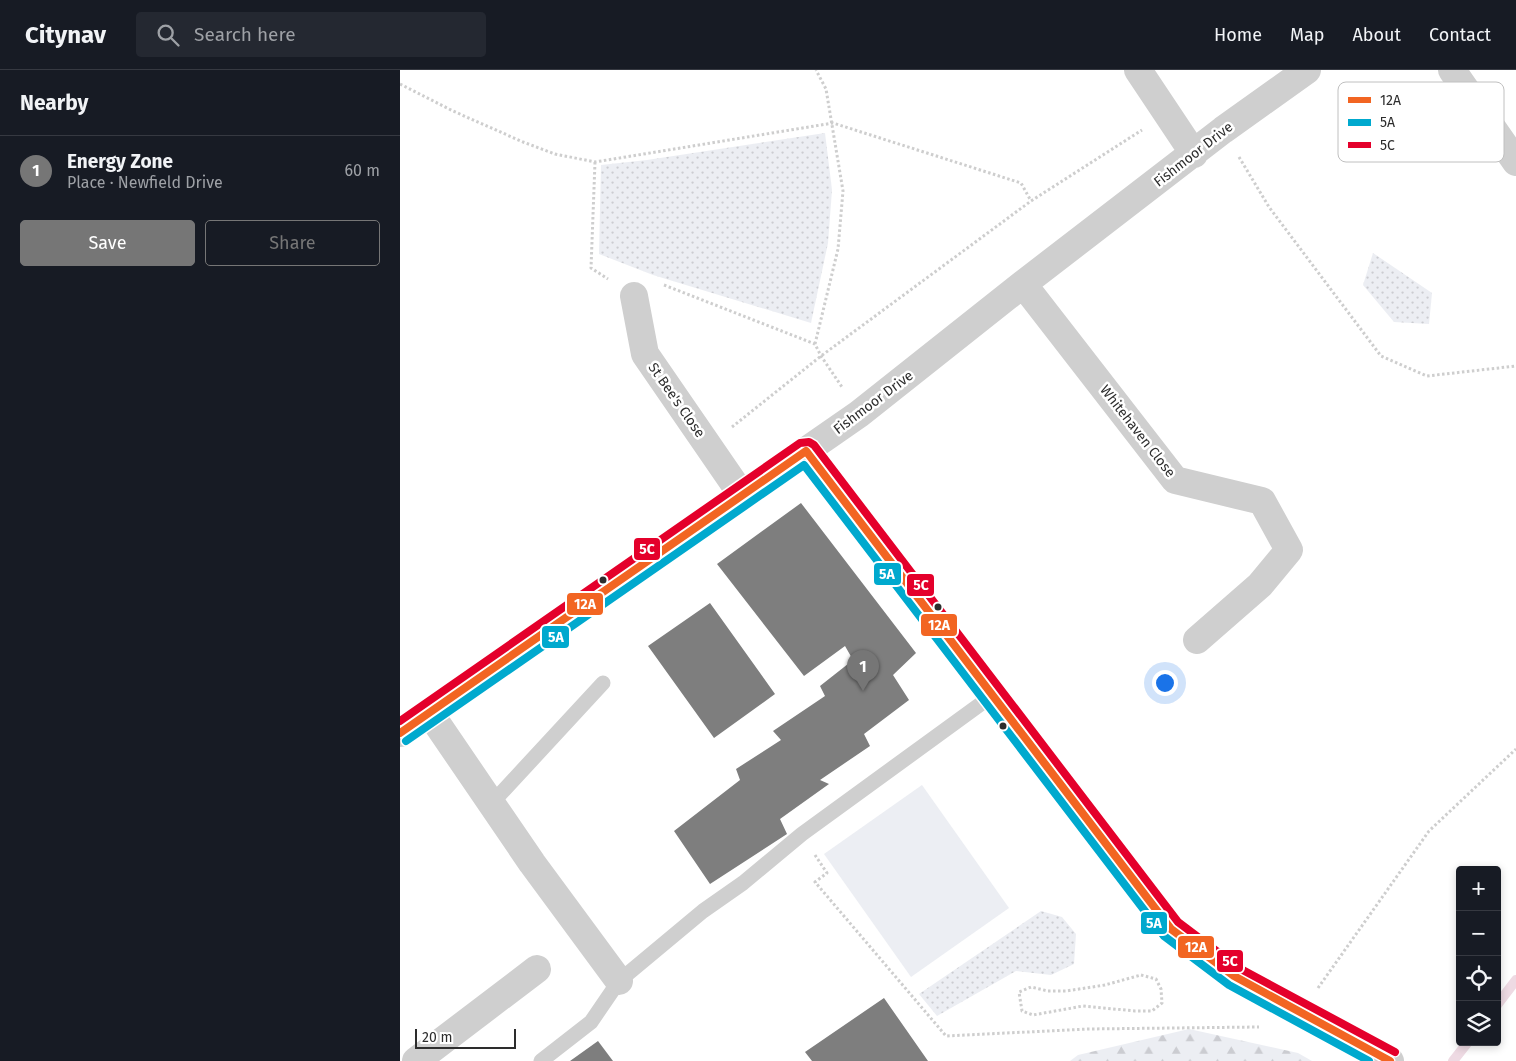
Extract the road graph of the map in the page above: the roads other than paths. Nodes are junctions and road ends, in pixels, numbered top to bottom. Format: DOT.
graph roads {
  1 [pos="1138,70"];
  2 [pos="1307,70"];
  3 [pos="1452,70"];
  4 [pos="1460,82"];
  5 [pos="1504,145"];
  6 [pos="1194,154"];
  7 [pos="1516,162"];
  8 [pos="1023,284"];
  9 [pos="634,296"];
  10 [pos="806,451"];
  11 [pos="742,495"];
  12 [pos="1197,640"];
  13 [pos="603,684"];
  14 [pos="993,695"];
  15 [pos="430,712"];
  16 [pos="400,733"];
  17 [pos="492,803"];
  18 [pos="537,969"];
  19 [pos="619,981"];
  20 [pos="416,1061"];
  21 [pos="540,1061"];
  22 [pos="1390,1061"];
  1 -- 6 [label="street"];
  2 -- 6 [label="street, Fishmoor Drive"];
  3 -- 4 [label="street"];
  5 -- 7 [label="street"];
  6 -- 8 [label="street, Fishmoor Drive"];
  8 -- 10 [label="street, Fishmoor Drive"];
  8 -- 12 [label="street, Whitehaven Close"];
  9 -- 11 [label="street, St Bee's Close"];
  10 -- 11 [label="street, Fishmoor Drive"];
  10 -- 14 [label="street"];
  11 -- 15 [label="street, Fishmoor Drive"];
  13 -- 17 [label="lane"];
  14 -- 19 [label="lane"];
  14 -- 22 [label="street"];
  15 -- 16 [label="street, Fishmoor Drive"];
  15 -- 17 [label="street"];
  17 -- 19 [label="street"];
  18 -- 20 [label="street"];
  19 -- 21 [label="lane"];
}
